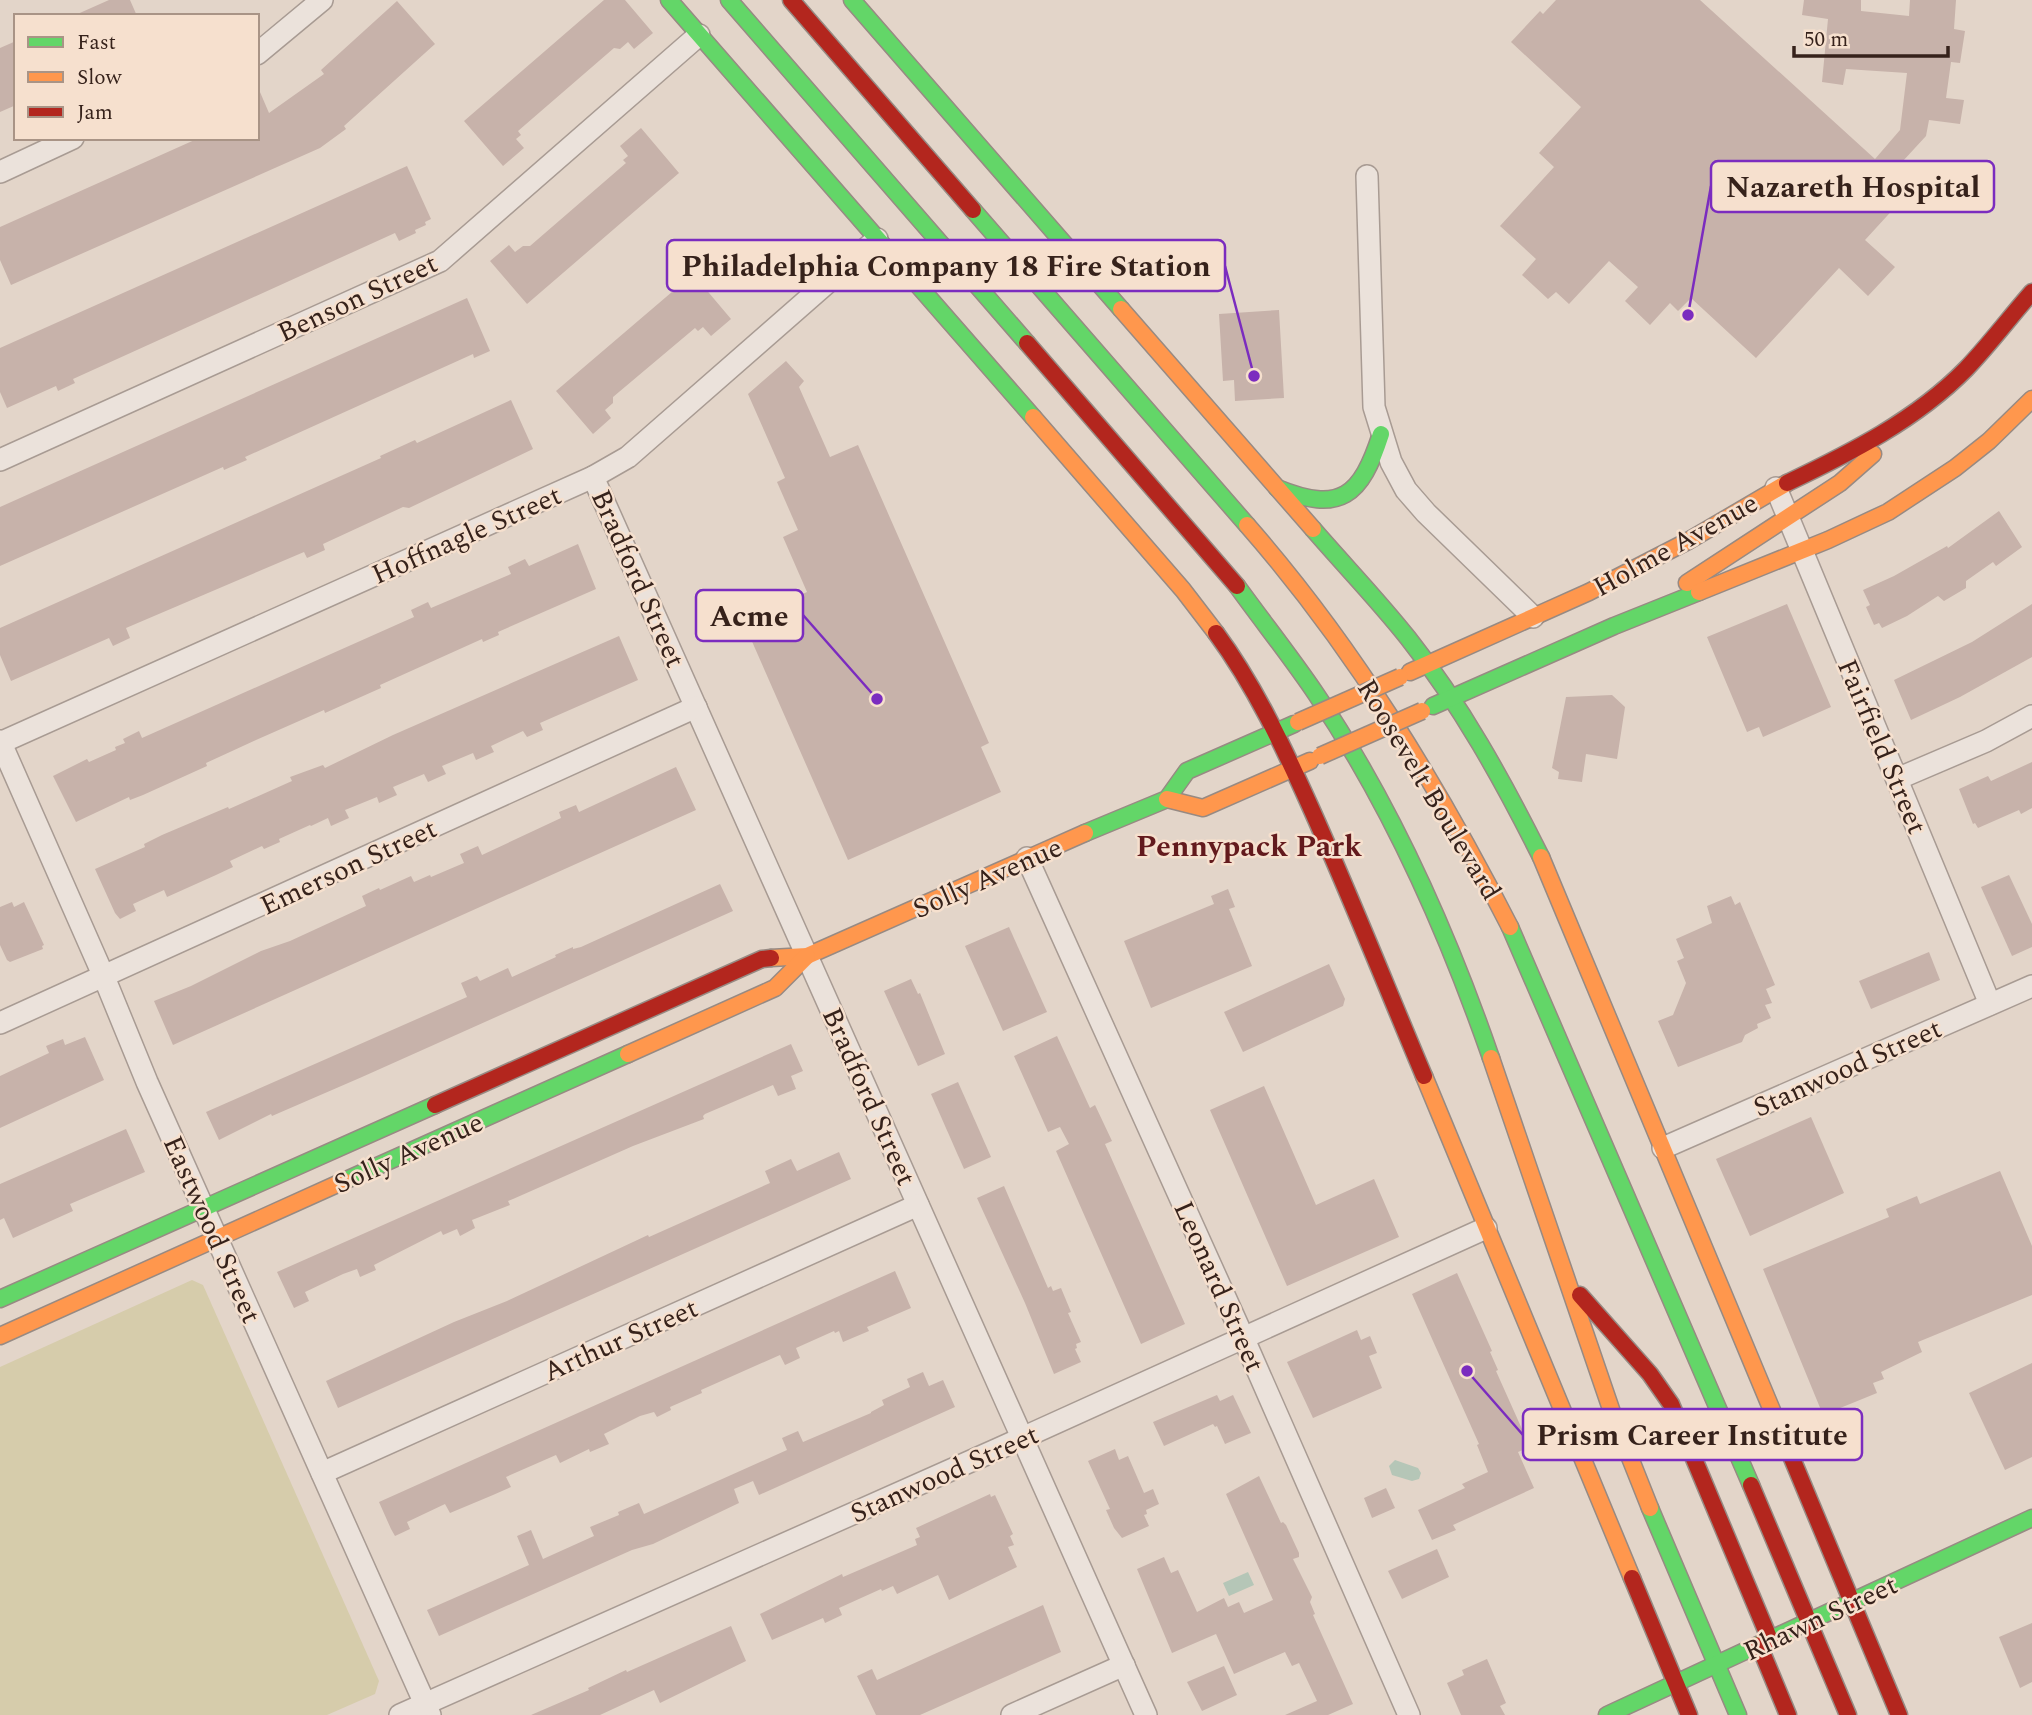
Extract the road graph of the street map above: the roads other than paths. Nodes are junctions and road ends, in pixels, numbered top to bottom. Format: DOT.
graph roads {
  1 [pos="322,0"];
  2 [pos="669,0"];
  3 [pos="729,0"];
  4 [pos="791,0"];
  5 [pos="852,0"];
  6 [pos="699,35"];
  7 [pos="259,52"];
  8 [pos="69,140"];
  9 [pos="0,172"];
  10 [pos="1367,176"];
  11 [pos="877,239"];
  12 [pos="2032,292"];
  13 [pos="2032,399"];
  14 [pos="1914,412"];
  15 [pos="1381,434"];
  16 [pos="0,460"];
  17 [pos="593,477"];
  18 [pos="1277,488"];
  19 [pos="1776,488"];
  20 [pos="1788,517"];
  21 [pos="1802,551"];
  22 [pos="1534,617"];
  23 [pos="1634,618"];
  24 [pos="1428,664"];
  25 [pos="1451,698"];
  26 [pos="696,707"];
  27 [pos="2032,716"];
  28 [pos="1275,732"];
  29 [pos="0,742"];
  30 [pos="1293,768"];
  31 [pos="1897,779"];
  32 [pos="1167,799"];
  33 [pos="1027,858"];
  34 [pos="807,956"];
  35 [pos="104,978"];
  36 [pos="2032,986"];
  37 [pos="1990,1004"];
  38 [pos="0,1023"];
  39 [pos="1663,1148"];
  40 [pos="918,1205"];
  41 [pos="204,1209"];
  42 [pos="1486,1228"];
  43 [pos="217,1238"];
  44 [pos="1560,1259"];
  45 [pos="0,1299"];
  46 [pos="0,1336"];
  47 [pos="1243,1337"];
  48 [pos="1022,1438"];
  49 [pos="322,1472"];
  50 [pos="2032,1518"];
  51 [pos="1852,1601"];
  52 [pos="1811,1621"];
  53 [pos="1764,1642"];
  54 [pos="1717,1664"];
  55 [pos="1124,1665"];
  56 [pos="1676,1683"];
  57 [pos="427,1710"];
  58 [pos="400,1715"];
  59 [pos="1012,1715"];
  60 [pos="1146,1715"];
  61 [pos="1409,1715"];
  62 [pos="1607,1715"];
  63 [pos="1689,1715"];
  64 [pos="1738,1715"];
  65 [pos="1788,1715"];
  66 [pos="1848,1715"];
  67 [pos="1899,1715"];
  1 -- 7 [label="street"];
  2 -- 6 [label="main road"];
  3 -- 44 [label="main road, Roosevelt Boulevard"];
  4 -- 52 [label="main road, Roosevelt Boulevard"];
  5 -- 18 [label="main road, Roosevelt Boulevard"];
  6 -- 11 [label="main road"];
  6 -- 16 [label="street, Benson Street"];
  8 -- 9 [label="street"];
  10 -- 15 [label="street"];
  11 -- 17 [label="street, Hoffnagle Street"];
  11 -- 28 [label="main road"];
  12 -- 14 [label="main road, Holme Avenue"];
  13 -- 21 [label="main road, Holme Avenue"];
  14 -- 19 [label="main road, Holme Avenue"];
  14 -- 20 [label="main road"];
  15 -- 18 [label="main road"];
  15 -- 22 [label="street"];
  17 -- 26 [label="street, Bradford Street"];
  17 -- 29 [label="street, Hoffnagle Street"];
  18 -- 24 [label="main road, Roosevelt Boulevard"];
  19 -- 20 [label="street, Fairfield Street"];
  19 -- 22 [label="main road, Holme Avenue"];
  20 -- 21 [label="street, Fairfield Street"];
  20 -- 23 [label="main road"];
  21 -- 23 [label="main road, Holme Avenue"];
  21 -- 31 [label="street, Fairfield Street"];
  22 -- 24 [label="main road, Holme Avenue"];
  23 -- 25 [label="main road, Holme Avenue"];
  24 -- 25 [label="main road, Roosevelt Boulevard"];
  24 -- 28 [label="main road, Holme Avenue, bridge"];
  25 -- 30 [label="main road, Holme Avenue, bridge"];
  25 -- 39 [label="main road, Roosevelt Boulevard"];
  26 -- 34 [label="street, Bradford Street"];
  26 -- 35 [label="street, Emerson Street"];
  27 -- 31 [label="street"];
  28 -- 30 [label="main road"];
  28 -- 32 [label="main road"];
  29 -- 35 [label="street, Eastwood Street"];
  30 -- 32 [label="main road"];
  30 -- 42 [label="main road"];
  31 -- 37 [label="street, Fairfield Street"];
  32 -- 33 [label="main road, Solly Avenue"];
  33 -- 34 [label="main road, Solly Avenue"];
  33 -- 47 [label="street, Leonard Street"];
  34 -- 40 [label="street, Bradford Street"];
  34 -- 41 [label="main road, Solly Avenue"];
  34 -- 43 [label="main road, Solly Avenue"];
  35 -- 38 [label="street, Emerson Street"];
  35 -- 41 [label="street, Eastwood Street"];
  36 -- 37 [label="street, Stanwood Street"];
  37 -- 39 [label="street, Stanwood Street"];
  39 -- 51 [label="main road, Roosevelt Boulevard"];
  40 -- 48 [label="street, Bradford Street"];
  40 -- 49 [label="street, Arthur Street"];
  41 -- 43 [label="street, Eastwood Street"];
  41 -- 45 [label="main road, Solly Avenue"];
  42 -- 47 [label="street, Stanwood Street"];
  42 -- 56 [label="main road"];
  43 -- 46 [label="main road, Solly Avenue"];
  43 -- 49 [label="street, Eastwood Street"];
  44 -- 53 [label="main road"];
  44 -- 54 [label="main road, Roosevelt Boulevard"];
  47 -- 48 [label="street, Stanwood Street"];
  47 -- 61 [label="street, Leonard Street"];
  48 -- 55 [label="street, Bradford Street"];
  48 -- 57 [label="street, Stanwood Street"];
  49 -- 57 [label="street, Eastwood Street"];
  50 -- 51 [label="main road, Rhawn Street"];
  51 -- 52 [label="main road, Rhawn Street"];
  51 -- 67 [label="main road, Roosevelt Boulevard"];
  52 -- 53 [label="main road, Rhawn Street"];
  52 -- 66 [label="main road, Roosevelt Boulevard"];
  53 -- 54 [label="main road, Rhawn Street"];
  53 -- 65 [label="main road"];
  54 -- 56 [label="main road, Rhawn Street"];
  54 -- 64 [label="main road, Roosevelt Boulevard"];
  55 -- 59 [label="street"];
  55 -- 60 [label="street, Bradford Street"];
  56 -- 62 [label="main road, Rhawn Street"];
  56 -- 63 [label="main road"];
  57 -- 58 [label="street, Stanwood Street"];
}
